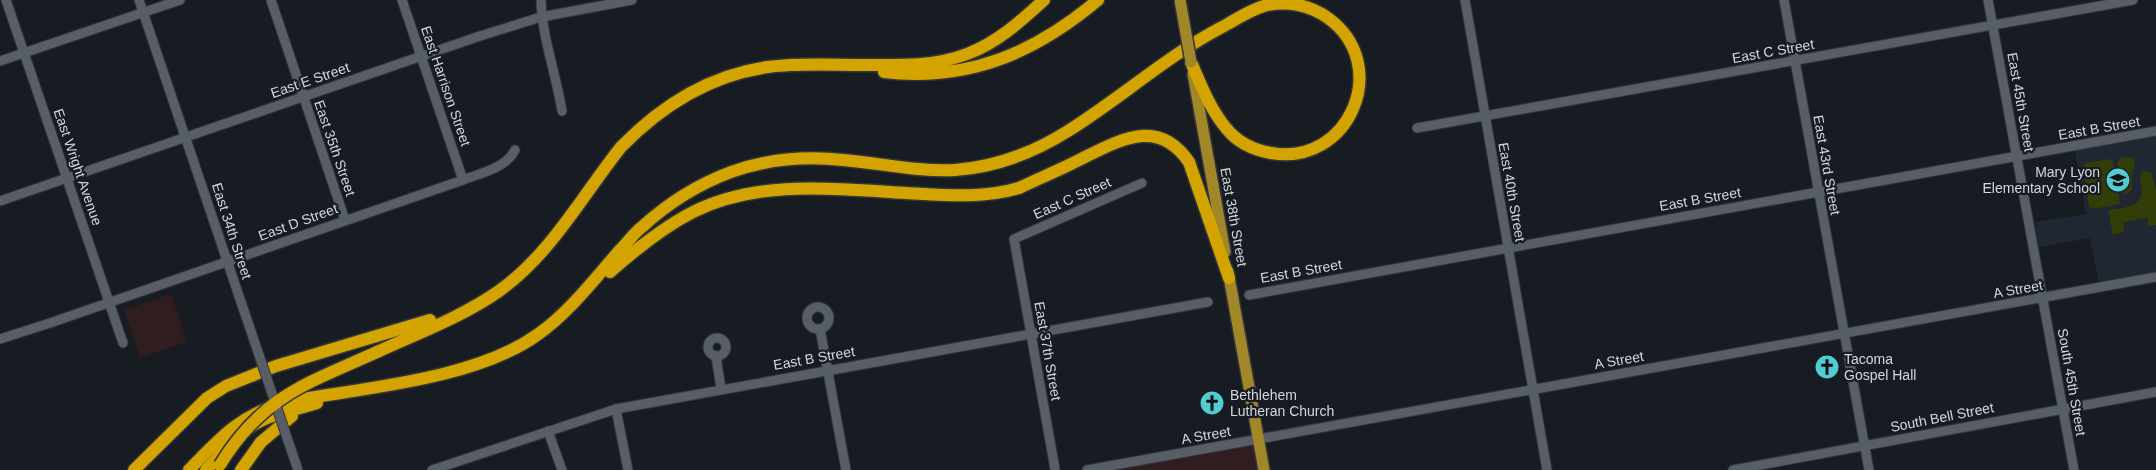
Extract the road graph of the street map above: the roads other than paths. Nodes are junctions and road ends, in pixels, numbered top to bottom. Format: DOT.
graph roads {
  1 [pos="6,0"];
  2 [pos="139,0"];
  3 [pos="180,0"];
  4 [pos="270,0"];
  5 [pos="402,0"];
  6 [pos="533,0"];
  7 [pos="541,0"];
  8 [pos="632,0"];
  9 [pos="1044,0"];
  10 [pos="1180,0"];
  11 [pos="1465,0"];
  12 [pos="1784,0"];
  13 [pos="1988,0"];
  14 [pos="2133,0"];
  15 [pos="1093,4"];
  16 [pos="144,12"];
  17 [pos="541,17"];
  18 [pos="1993,25"];
  19 [pos="24,52"];
  20 [pos="421,57"];
  21 [pos="0,60"];
  22 [pos="1795,61"];
  23 [pos="1191,62"];
  24 [pos="800,64"];
  25 [pos="303,97"];
  26 [pos="562,111"];
  27 [pos="1485,118"];
  28 [pos="1418,128"];
  29 [pos="2156,131"];
  30 [pos="186,137"];
  31 [pos="515,150"];
  32 [pos="2016,157"];
  33 [pos="66,177"];
  34 [pos="464,180"];
  35 [pos="1142,183"];
  36 [pos="1818,192"];
  37 [pos="0,201"];
  38 [pos="345,220"];
  39 [pos="1014,239"];
  40 [pos="1508,248"];
  41 [pos="228,262"];
  42 [pos="2156,277"];
  43 [pos="1229,278"];
  44 [pos="1249,295"];
  45 [pos="2042,298"];
  46 [pos="1208,302"];
  47 [pos="109,303"];
  48 [pos="572,304"];
  49 [pos="474,307"];
  50 [pos="820,329"];
  51 [pos="1031,333"];
  52 [pos="1844,334"];
  53 [pos="0,339"];
  54 [pos="123,344"];
  55 [pos="716,356"];
  56 [pos="827,370"];
  57 [pos="390,384"];
  58 [pos="721,389"];
  59 [pos="1533,389"];
  60 [pos="2156,392"];
  61 [pos="319,403"];
  62 [pos="2063,408"];
  63 [pos="616,409"];
  64 [pos="548,430"];
  65 [pos="1258,439"];
  66 [pos="1864,446"];
  67 [pos="218,468"];
  68 [pos="1056,469"];
  69 [pos="134,470"];
  70 [pos="189,470"];
  71 [pos="206,470"];
  72 [pos="241,470"];
  73 [pos="298,470"];
  74 [pos="432,470"];
  75 [pos="562,470"];
  76 [pos="628,470"];
  77 [pos="846,470"];
  78 [pos="1087,470"];
  79 [pos="1264,470"];
  80 [pos="1547,470"];
  81 [pos="1733,470"];
  82 [pos="1869,470"];
  83 [pos="2074,470"];
  1 -- 19 [label="street, East Wright Avenue"];
  2 -- 16 [label="street, East 34th Street"];
  3 -- 16 [label="street"];
  4 -- 25 [label="street, East 35th Street"];
  5 -- 20 [label="street, East Harrison Street"];
  6 -- 17 [label="street"];
  7 -- 17 [label="street"];
  8 -- 17 [label="street, East E Street"];
  9 -- 24 [label="highway"];
  10 -- 23 [label="main road, East 38th Street, bridge"];
  11 -- 27 [label="street, East 40th Street"];
  12 -- 22 [label="street, East 43rd Street"];
  13 -- 18 [label="street, East 45th Street"];
  14 -- 18 [label="street, East C Street"];
  15 -- 24 [label="highway"];
  16 -- 19 [label="street"];
  16 -- 30 [label="street, East 34th Street"];
  17 -- 20 [label="street, East E Street"];
  17 -- 26 [label="street"];
  18 -- 22 [label="street, East C Street"];
  18 -- 32 [label="street, East 45th Street"];
  19 -- 21 [label="street"];
  19 -- 33 [label="street, East Wright Avenue"];
  20 -- 25 [label="street, East E Street"];
  20 -- 34 [label="street, East Harrison Street"];
  22 -- 27 [label="street, East C Street"];
  22 -- 36 [label="street, East 43rd Street"];
  23 -- 43 [label="main road, East 38th Street"];
  23 -- 48 [label="highway"];
  24 -- 49 [label="highway"];
  25 -- 30 [label="street, East E Street"];
  25 -- 38 [label="street, East 35th Street"];
  27 -- 28 [label="street, East C Street"];
  27 -- 40 [label="street, East 40th Street"];
  29 -- 32 [label="street, East B Street"];
  30 -- 33 [label="street, East E Street"];
  30 -- 41 [label="street, East 34th Street"];
  31 -- 34 [label="street, East D Street"];
  32 -- 36 [label="street, East B Street"];
  32 -- 45 [label="street, East 45th Street"];
  33 -- 37 [label="street, East E Street"];
  33 -- 47 [label="street, East Wright Avenue"];
  34 -- 38 [label="street, East D Street"];
  35 -- 39 [label="street, East C Street"];
  36 -- 40 [label="street, East B Street"];
  36 -- 52 [label="street, East 43rd Street"];
  38 -- 41 [label="street, East D Street"];
  39 -- 51 [label="street, East 37th Street"];
  40 -- 44 [label="street, East B Street"];
  40 -- 59 [label="street, East 40th Street"];
  41 -- 47 [label="street, East D Street"];
  41 -- 73 [label="street, East 34th Street, bridge"];
  42 -- 45 [label="street, A Street"];
  43 -- 48 [label="highway"];
  43 -- 65 [label="main road, East 38th Street"];
  45 -- 52 [label="street, A Street"];
  45 -- 62 [label="street, South 45th Street"];
  46 -- 51 [label="street, East B Street"];
  47 -- 53 [label="street, East D Street"];
  47 -- 54 [label="street, East Wright Avenue"];
  48 -- 57 [label="highway"];
  49 -- 67 [label="highway, bridge"];
  49 -- 69 [label="highway"];
  50 -- 56 [label="street"];
  51 -- 56 [label="street, East B Street"];
  51 -- 68 [label="street, East 37th Street"];
  52 -- 59 [label="street, A Street"];
  52 -- 66 [label="street, East 43rd Street"];
  55 -- 58 [label="street"];
  56 -- 58 [label="street, East B Street"];
  56 -- 77 [label="street"];
  57 -- 61 [label="highway"];
  57 -- 70 [label="highway"];
  58 -- 63 [label="street, East B Street"];
  59 -- 65 [label="street, A Street"];
  59 -- 80 [label="street, East 40th Street"];
  60 -- 62 [label="street, South Bell Street"];
  61 -- 71 [label="highway"];
  61 -- 72 [label="highway"];
  62 -- 66 [label="street, South Bell Street"];
  62 -- 83 [label="street, South 45th Street"];
  63 -- 64 [label="street, East B Street"];
  63 -- 76 [label="street"];
  64 -- 74 [label="street, East B Street"];
  64 -- 75 [label="street"];
  65 -- 78 [label="street, A Street"];
  65 -- 79 [label="main road, East 38th Street"];
  66 -- 81 [label="street, South Bell Street"];
  66 -- 82 [label="street, East 43rd Street"];
}
